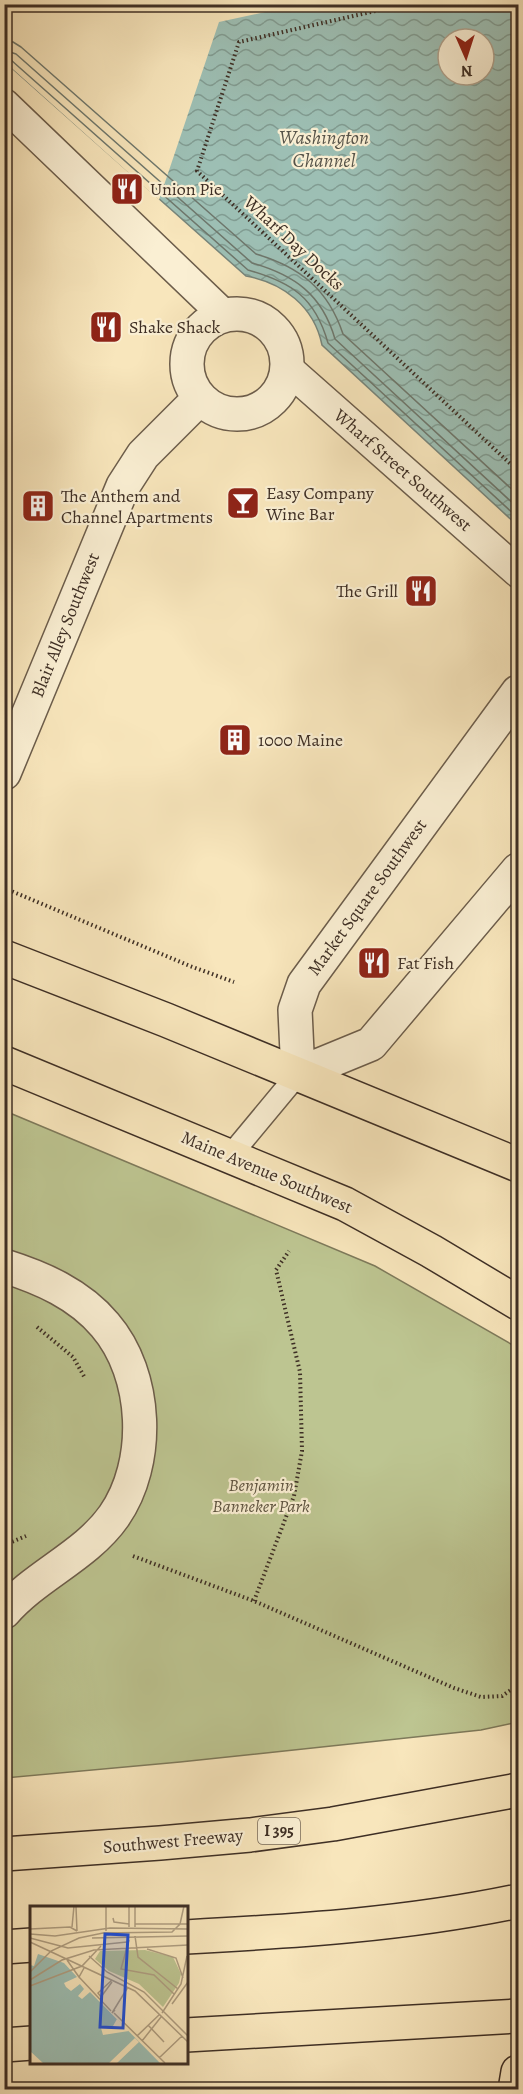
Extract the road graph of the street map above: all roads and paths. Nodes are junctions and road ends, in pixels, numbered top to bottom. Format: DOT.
graph roads {
  1 [pos="406,4"];
  2 [pos="4,104"];
  3 [pos="225,316"];
  4 [pos="287,368"];
  5 [pos="199,399"];
  6 [pos="519,471"];
  7 [pos="519,572"];
  8 [pos="519,692"];
  9 [pos="4,773"];
  10 [pos="519,870"];
  11 [pos="4,888"];
  12 [pos="4,957"];
  13 [pos="234,982"];
  14 [pos="4,1063"];
  15 [pos="298,1074"];
  16 [pos="230,1156"];
  17 [pos="519,1165"];
  18 [pos="289,1251"];
  19 [pos="4,1266"];
  20 [pos="519,1303"];
  21 [pos="30,1324"];
  22 [pos="89,1385"];
  23 [pos="36,1531"];
  24 [pos="4,1545"];
  25 [pos="134,1557"];
  26 [pos="254,1601"];
  27 [pos="4,1612"];
  28 [pos="519,1685"];
  29 [pos="519,1791"];
  30 [pos="4,1852"];
  31 [pos="519,1901"];
  32 [pos="188,1937"];
  33 [pos="30,1945"];
  34 [pos="4,1947"];
  35 [pos="519,2016"];
  36 [pos="188,2035"];
  37 [pos="30,2043"];
  38 [pos="4,2045"];
  39 [pos="519,2072"];
  40 [pos="514,2090"];
  1 -- 6 [label="path, Wharf Day Docks"];
  2 -- 3 [label="street"];
  3 -- 4 [label="street"];
  3 -- 5 [label="street"];
  4 -- 5 [label="street"];
  4 -- 7 [label="street, Wharf Street Southwest"];
  5 -- 9 [label="street, Blair Alley Southwest"];
  8 -- 15 [label="street, Market Square Southwest"];
  10 -- 15 [label="street"];
  11 -- 13 [label="path"];
  12 -- 15 [label="main road"];
  14 -- 16 [label="main road, Maine Avenue Southwest"];
  15 -- 16 [label="lane"];
  15 -- 17 [label="main road"];
  16 -- 20 [label="main road, Maine Avenue Southwest"];
  18 -- 26 [label="path"];
  19 -- 27 [label="street"];
  21 -- 22 [label="path"];
  23 -- 24 [label="path"];
  25 -- 26 [label="path"];
  26 -- 28 [label="path"];
  29 -- 30 [label="main road, Southwest Freeway / I 395"];
  31 -- 32 [label="main road"];
  33 -- 34 [label="main road"];
  35 -- 36 [label="main road"];
  37 -- 38 [label="main road"];
  39 -- 40 [label="main road"];
}
